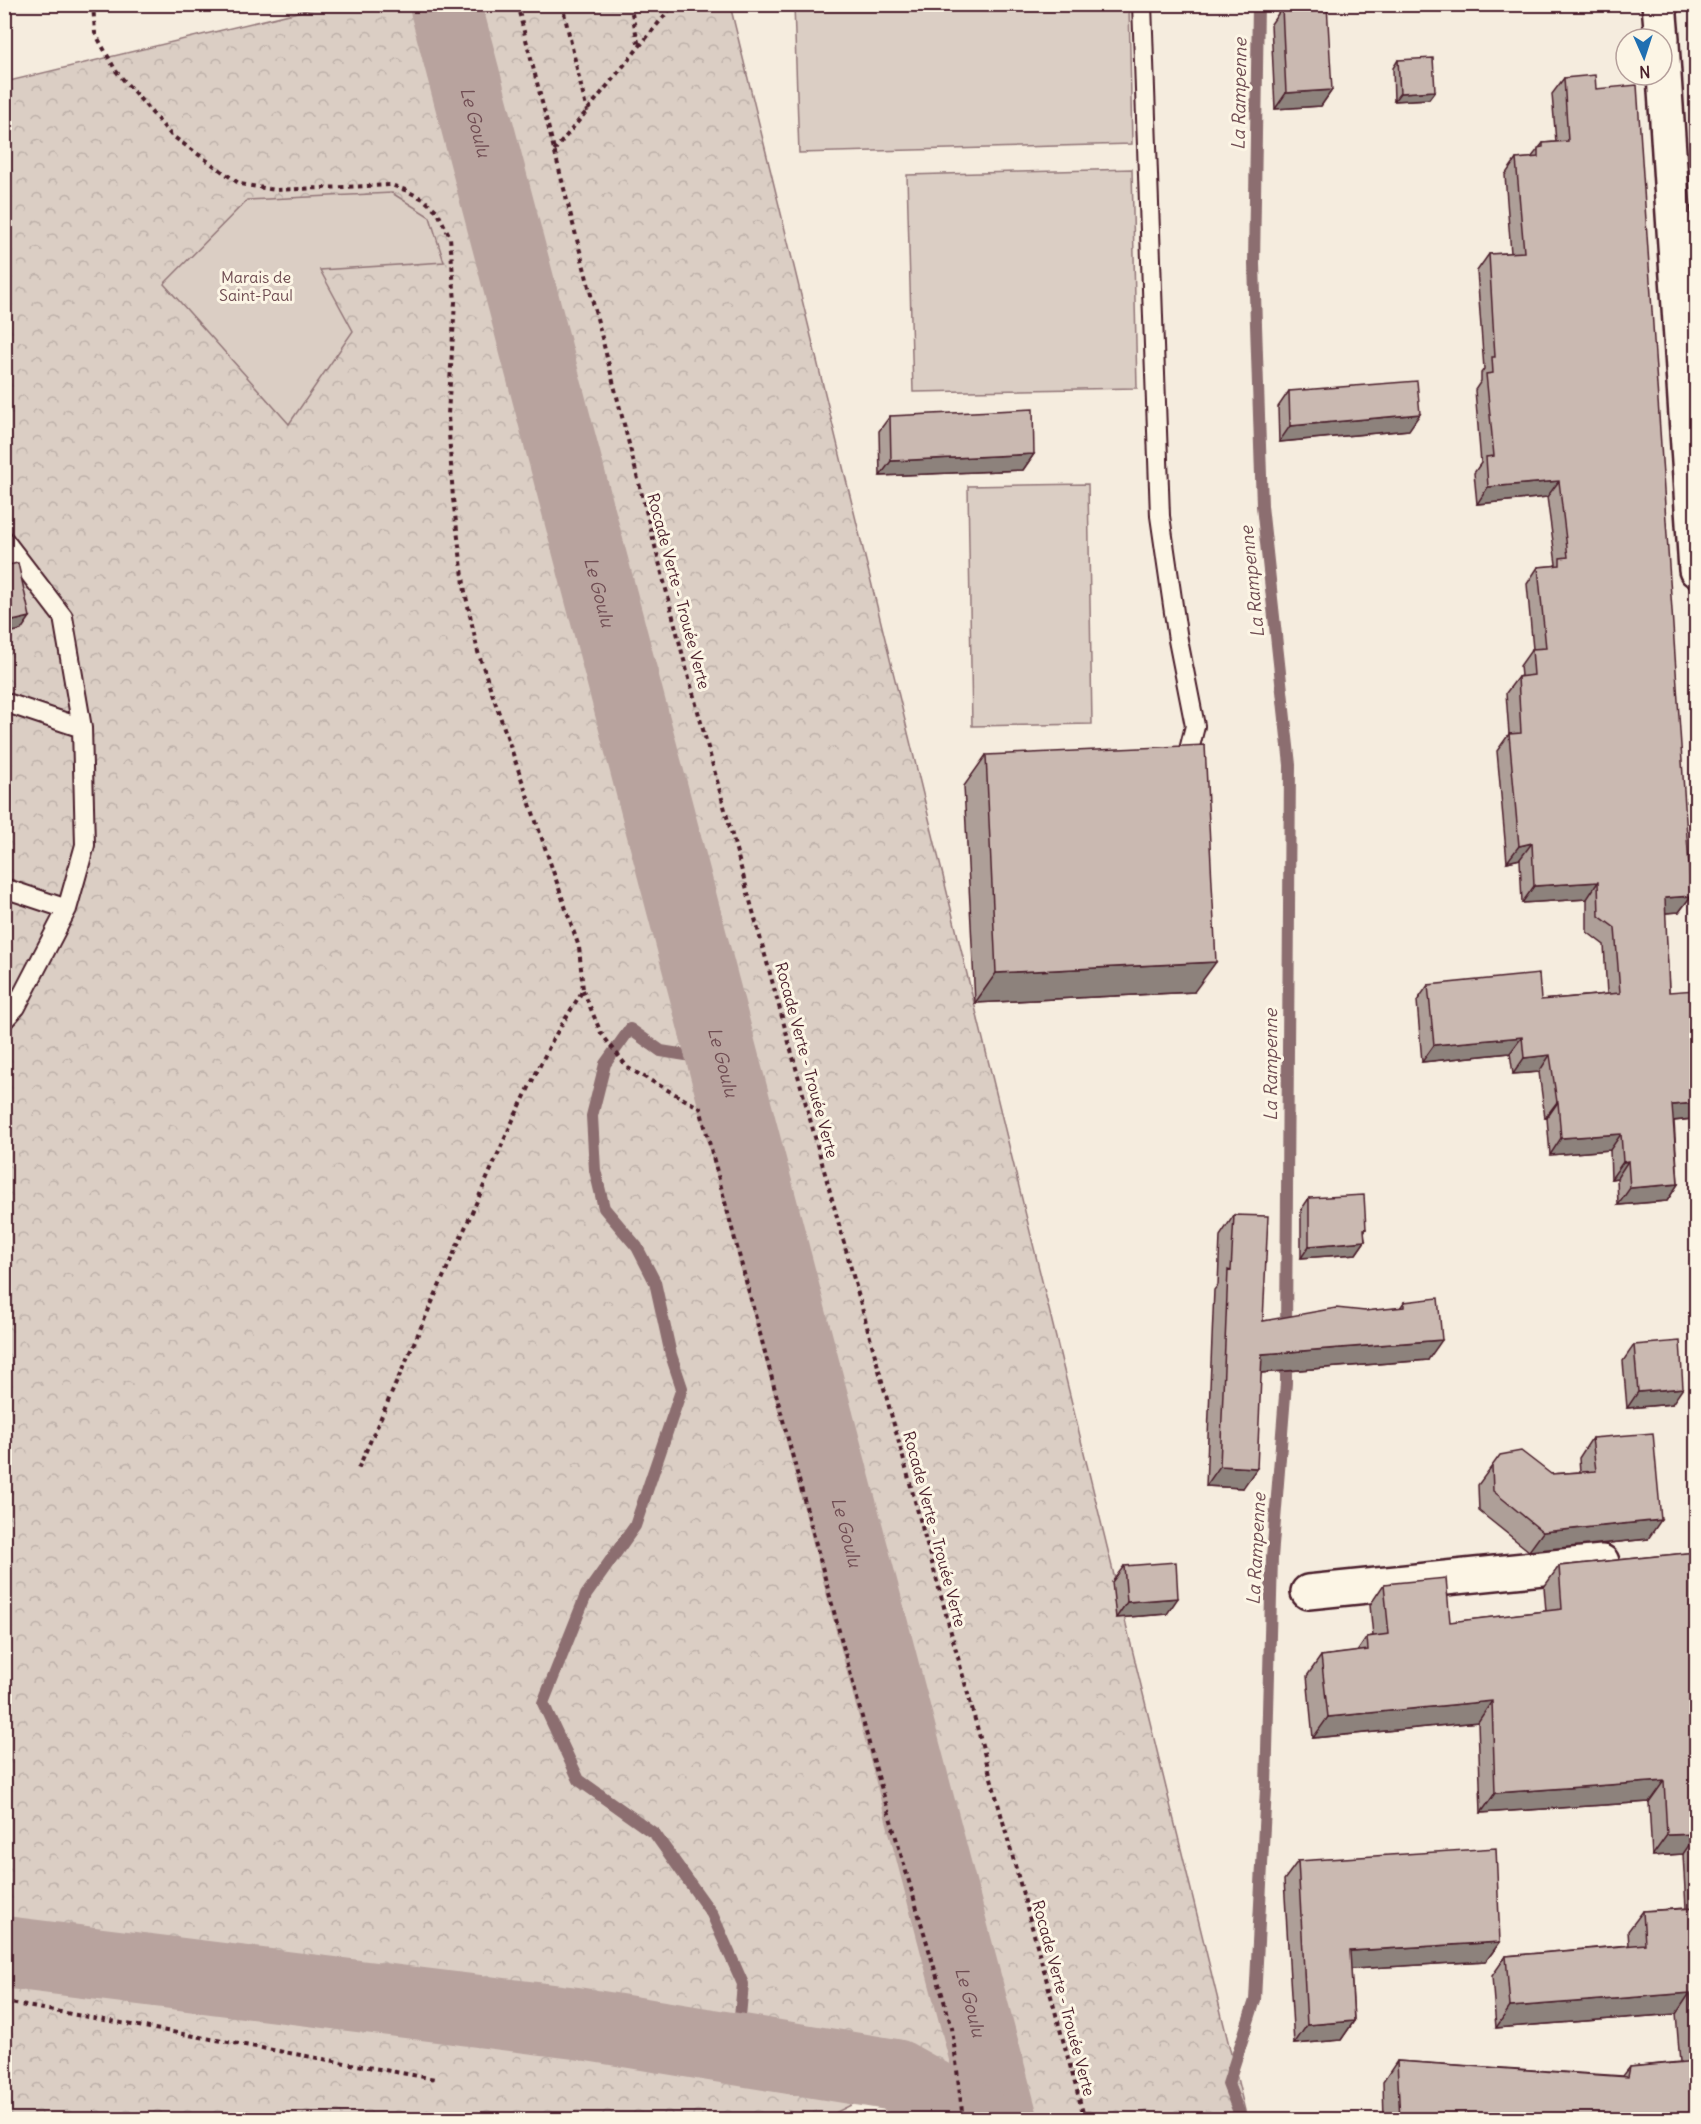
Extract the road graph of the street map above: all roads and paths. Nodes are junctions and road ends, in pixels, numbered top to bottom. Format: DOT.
graph roads {
  1 [pos="93,4"];
  2 [pos="517,4"];
  3 [pos="562,4"];
  4 [pos="630,4"];
  5 [pos="674,4"];
  6 [pos="1142,4"];
  7 [pos="1659,4"];
  8 [pos="1661,27"];
  9 [pos="639,48"];
  10 [pos="1670,87"];
  11 [pos="588,112"];
  12 [pos="554,152"];
  13 [pos="1683,152"];
  14 [pos="4,540"];
  15 [pos="1696,570"];
  16 [pos="4,702"];
  17 [pos="82,728"];
  18 [pos="1188,754"];
  19 [pos="4,888"];
  20 [pos="66,909"];
  21 [pos="583,990"];
  22 [pos="4,1020"];
  23 [pos="358,1469"];
  24 [pos="1626,1560"];
  25 [pos="1308,1592"];
  26 [pos="4,2002"];
  27 [pos="435,2079"];
  28 [pos="963,2120"];
  29 [pos="1085,2120"];
  1 -- 21 [label="path"];
  2 -- 12 [label="path, Rocade Verte - Trouée Verte"];
  3 -- 11 [label="path"];
  4 -- 9 [label="path"];
  5 -- 9 [label="path"];
  6 -- 18 [label="lane"];
  7 -- 8 [label="street"];
  9 -- 11 [label="path"];
  10 -- 13 [label="street"];
  11 -- 12 [label="path"];
  12 -- 29 [label="path, Rocade Verte - Trouée Verte"];
  13 -- 15 [label="street"];
  14 -- 17 [label="lane"];
  16 -- 17 [label="lane"];
  17 -- 20 [label="lane"];
  19 -- 20 [label="lane"];
  20 -- 22 [label="lane"];
  21 -- 23 [label="path"];
  21 -- 28 [label="path"];
  24 -- 25 [label="street"];
  26 -- 27 [label="path"];
}
